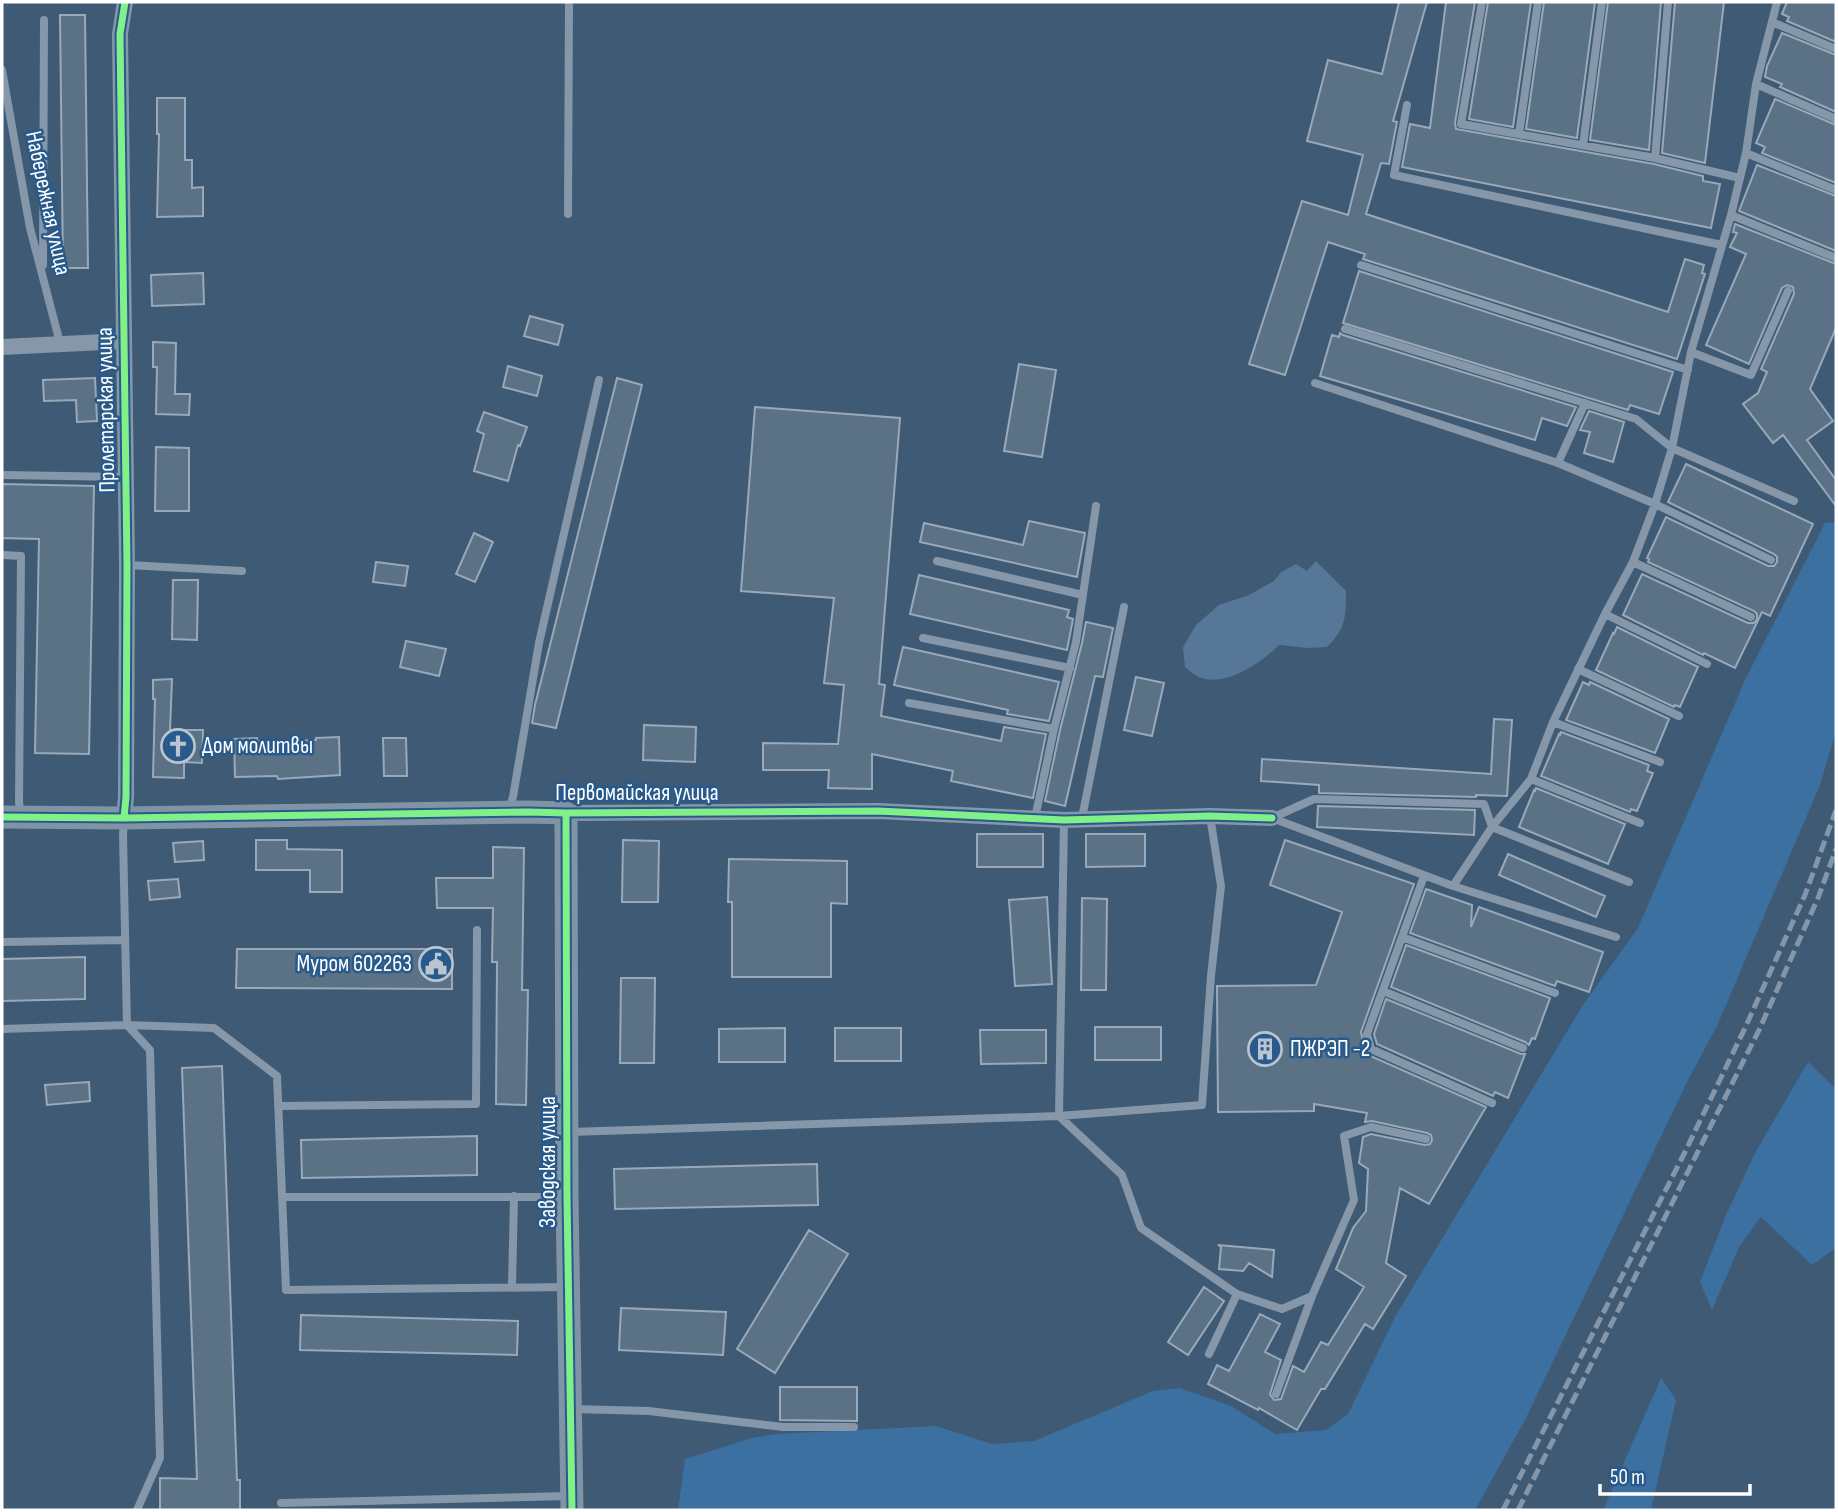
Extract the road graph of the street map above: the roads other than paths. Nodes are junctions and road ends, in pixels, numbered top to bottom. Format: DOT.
graph roads {
  1 [pos="125,2"];
  2 [pos="569,2"];
  3 [pos="1482,2"];
  4 [pos="1538,2"];
  5 [pos="1602,2"];
  6 [pos="1668,2"];
  7 [pos="1777,2"];
  8 [pos="44,20"];
  9 [pos="1772,22"];
  10 [pos="1836,48"];
  11 [pos="2,70"];
  12 [pos="1756,84"];
  13 [pos="1407,106"];
  14 [pos="1836,119"];
  15 [pos="1519,134"];
  16 [pos="1583,145"];
  17 [pos="1746,153"];
  18 [pos="1655,158"];
  19 [pos="1740,178"];
  20 [pos="1836,190"];
  21 [pos="568,214"];
  22 [pos="1731,215"];
  23 [pos="1722,244"];
  24 [pos="1836,258"];
  25 [pos="1361,265"];
  26 [pos="43,278"];
  27 [pos="1788,291"];
  28 [pos="1345,329"];
  29 [pos="124,341"];
  30 [pos="60,343"];
  31 [pos="2,347"];
  32 [pos="1691,352"];
  33 [pos="1688,370"];
  34 [pos="599,380"];
  35 [pos="1315,383"];
  36 [pos="1585,403"];
  37 [pos="1672,448"];
  38 [pos="1559,463"];
  39 [pos="2,475"];
  40 [pos="127,477"];
  41 [pos="1794,501"];
  42 [pos="1655,504"];
  43 [pos="1096,506"];
  44 [pos="2,555"];
  45 [pos="1771,560"];
  46 [pos="937,562"];
  47 [pos="1633,562"];
  48 [pos="127,565"];
  49 [pos="242,570"];
  50 [pos="1083,596"];
  51 [pos="1124,607"];
  52 [pos="1605,614"];
  53 [pos="1751,617"];
  54 [pos="923,638"];
  55 [pos="1707,664"];
  56 [pos="1070,668"];
  57 [pos="1578,669"];
  58 [pos="909,703"];
  59 [pos="1679,716"];
  60 [pos="1553,722"];
  61 [pos="1054,729"];
  62 [pos="1660,762"];
  63 [pos="1531,779"];
  64 [pos="508,812"];
  65 [pos="566,813"];
  66 [pos="12,817"];
  67 [pos="1210,817"];
  68 [pos="124,818"];
  69 [pos="1035,818"];
  70 [pos="1082,818"];
  71 [pos="1272,818"];
  72 [pos="1064,820"];
  73 [pos="1640,823"];
  74 [pos="1492,827"];
  75 [pos="1424,876"];
  76 [pos="1629,882"];
  77 [pos="1453,886"];
  78 [pos="477,930"];
  79 [pos="1402,937"];
  80 [pos="1616,937"];
  81 [pos="125,940"];
  82 [pos="2,943"];
  83 [pos="1383,991"];
  84 [pos="1555,993"];
  85 [pos="127,1026"];
  86 [pos="2,1029"];
  87 [pos="1523,1048"];
  88 [pos="1492,1103"];
  89 [pos="278,1106"];
  90 [pos="1059,1116"];
  91 [pos="567,1133"];
  92 [pos="1426,1139"];
  93 [pos="514,1196"];
  94 [pos="282,1197"];
  95 [pos="567,1197"];
  96 [pos="512,1286"];
  97 [pos="568,1287"];
  98 [pos="1237,1294"];
  99 [pos="1312,1296"];
  100 [pos="1209,1354"];
  101 [pos="1276,1394"];
  102 [pos="570,1409"];
  103 [pos="854,1427"];
  104 [pos="281,1503"];
  105 [pos="571,1503"];
  106 [pos="137,1510"];
  1 -- 29 [label="street, Пролетарская улица"];
  2 -- 21 [label="lane"];
  3 -- 15 [label="lane"];
  4 -- 15 [label="lane"];
  5 -- 16 [label="lane"];
  6 -- 18 [label="lane"];
  7 -- 9 [label="lane"];
  8 -- 26 [label="lane"];
  9 -- 10 [label="lane"];
  9 -- 12 [label="lane"];
  11 -- 26 [label="lane, Набережная улица"];
  12 -- 14 [label="lane"];
  12 -- 17 [label="lane"];
  13 -- 23 [label="lane"];
  15 -- 16 [label="lane"];
  16 -- 18 [label="lane"];
  17 -- 19 [label="lane"];
  17 -- 20 [label="lane"];
  18 -- 19 [label="lane"];
  19 -- 22 [label="lane"];
  22 -- 23 [label="lane"];
  22 -- 24 [label="lane"];
  23 -- 32 [label="lane"];
  25 -- 33 [label="lane"];
  26 -- 30 [label="lane, Набережная улица"];
  27 -- 32 [label="lane"];
  28 -- 36 [label="lane"];
  29 -- 30 [label="street"];
  29 -- 40 [label="street, Пролетарская улица"];
  30 -- 31 [label="street"];
  32 -- 33 [label="lane"];
  33 -- 37 [label="lane"];
  34 -- 64 [label="lane"];
  35 -- 38 [label="lane"];
  36 -- 37 [label="lane"];
  36 -- 38 [label="lane"];
  37 -- 41 [label="lane"];
  37 -- 42 [label="lane"];
  38 -- 42 [label="lane"];
  39 -- 40 [label="lane"];
  40 -- 48 [label="street, Пролетарская улица"];
  42 -- 45 [label="lane"];
  42 -- 47 [label="lane"];
  43 -- 50 [label="lane"];
  44 -- 66 [label="lane"];
  46 -- 50 [label="lane"];
  47 -- 52 [label="lane"];
  47 -- 53 [label="lane"];
  48 -- 49 [label="lane"];
  48 -- 68 [label="street, Пролетарская улица"];
  50 -- 56 [label="lane"];
  51 -- 70 [label="lane"];
  52 -- 55 [label="lane"];
  52 -- 57 [label="lane"];
  54 -- 56 [label="lane"];
  56 -- 61 [label="lane"];
  57 -- 59 [label="lane"];
  57 -- 60 [label="lane"];
  58 -- 61 [label="lane"];
  60 -- 62 [label="lane"];
  60 -- 63 [label="lane"];
  61 -- 69 [label="lane"];
  63 -- 73 [label="lane"];
  63 -- 74 [label="lane"];
  64 -- 65 [label="street, Первомайская улица"];
  64 -- 68 [label="street, Первомайская улица"];
  65 -- 69 [label="street, Первомайская улица"];
  65 -- 91 [label="street, Заводская улица"];
  66 -- 68 [label="street, Первомайская улица"];
  67 -- 70 [label="street, Первомайская улица"];
  67 -- 71 [label="street, Первомайская улица"];
  67 -- 90 [label="lane"];
  68 -- 81 [label="lane"];
  69 -- 72 [label="street, Первомайская улица"];
  70 -- 72 [label="street, Первомайская улица"];
  71 -- 74 [label="lane"];
  71 -- 75 [label="lane"];
  72 -- 90 [label="lane"];
  74 -- 76 [label="lane"];
  74 -- 77 [label="lane"];
  75 -- 77 [label="lane"];
  75 -- 79 [label="lane"];
  77 -- 80 [label="lane"];
  78 -- 89 [label="lane"];
  79 -- 83 [label="lane"];
  79 -- 84 [label="lane"];
  81 -- 82 [label="lane"];
  81 -- 85 [label="lane"];
  83 -- 87 [label="lane"];
  83 -- 88 [label="lane"];
  85 -- 86 [label="lane"];
  85 -- 89 [label="lane"];
  85 -- 106 [label="lane"];
  89 -- 94 [label="lane"];
  90 -- 91 [label="lane"];
  90 -- 98 [label="lane"];
  91 -- 95 [label="street, Заводская улица"];
  92 -- 99 [label="lane"];
  93 -- 94 [label="lane"];
  93 -- 95 [label="lane"];
  93 -- 96 [label="lane"];
  94 -- 96 [label="lane"];
  95 -- 97 [label="street, Заводская улица"];
  96 -- 97 [label="lane"];
  97 -- 102 [label="street, Заводская улица"];
  98 -- 99 [label="lane"];
  98 -- 100 [label="lane"];
  99 -- 101 [label="lane"];
  102 -- 103 [label="lane"];
  102 -- 105 [label="street, Заводская улица"];
  104 -- 105 [label="lane"];
}
